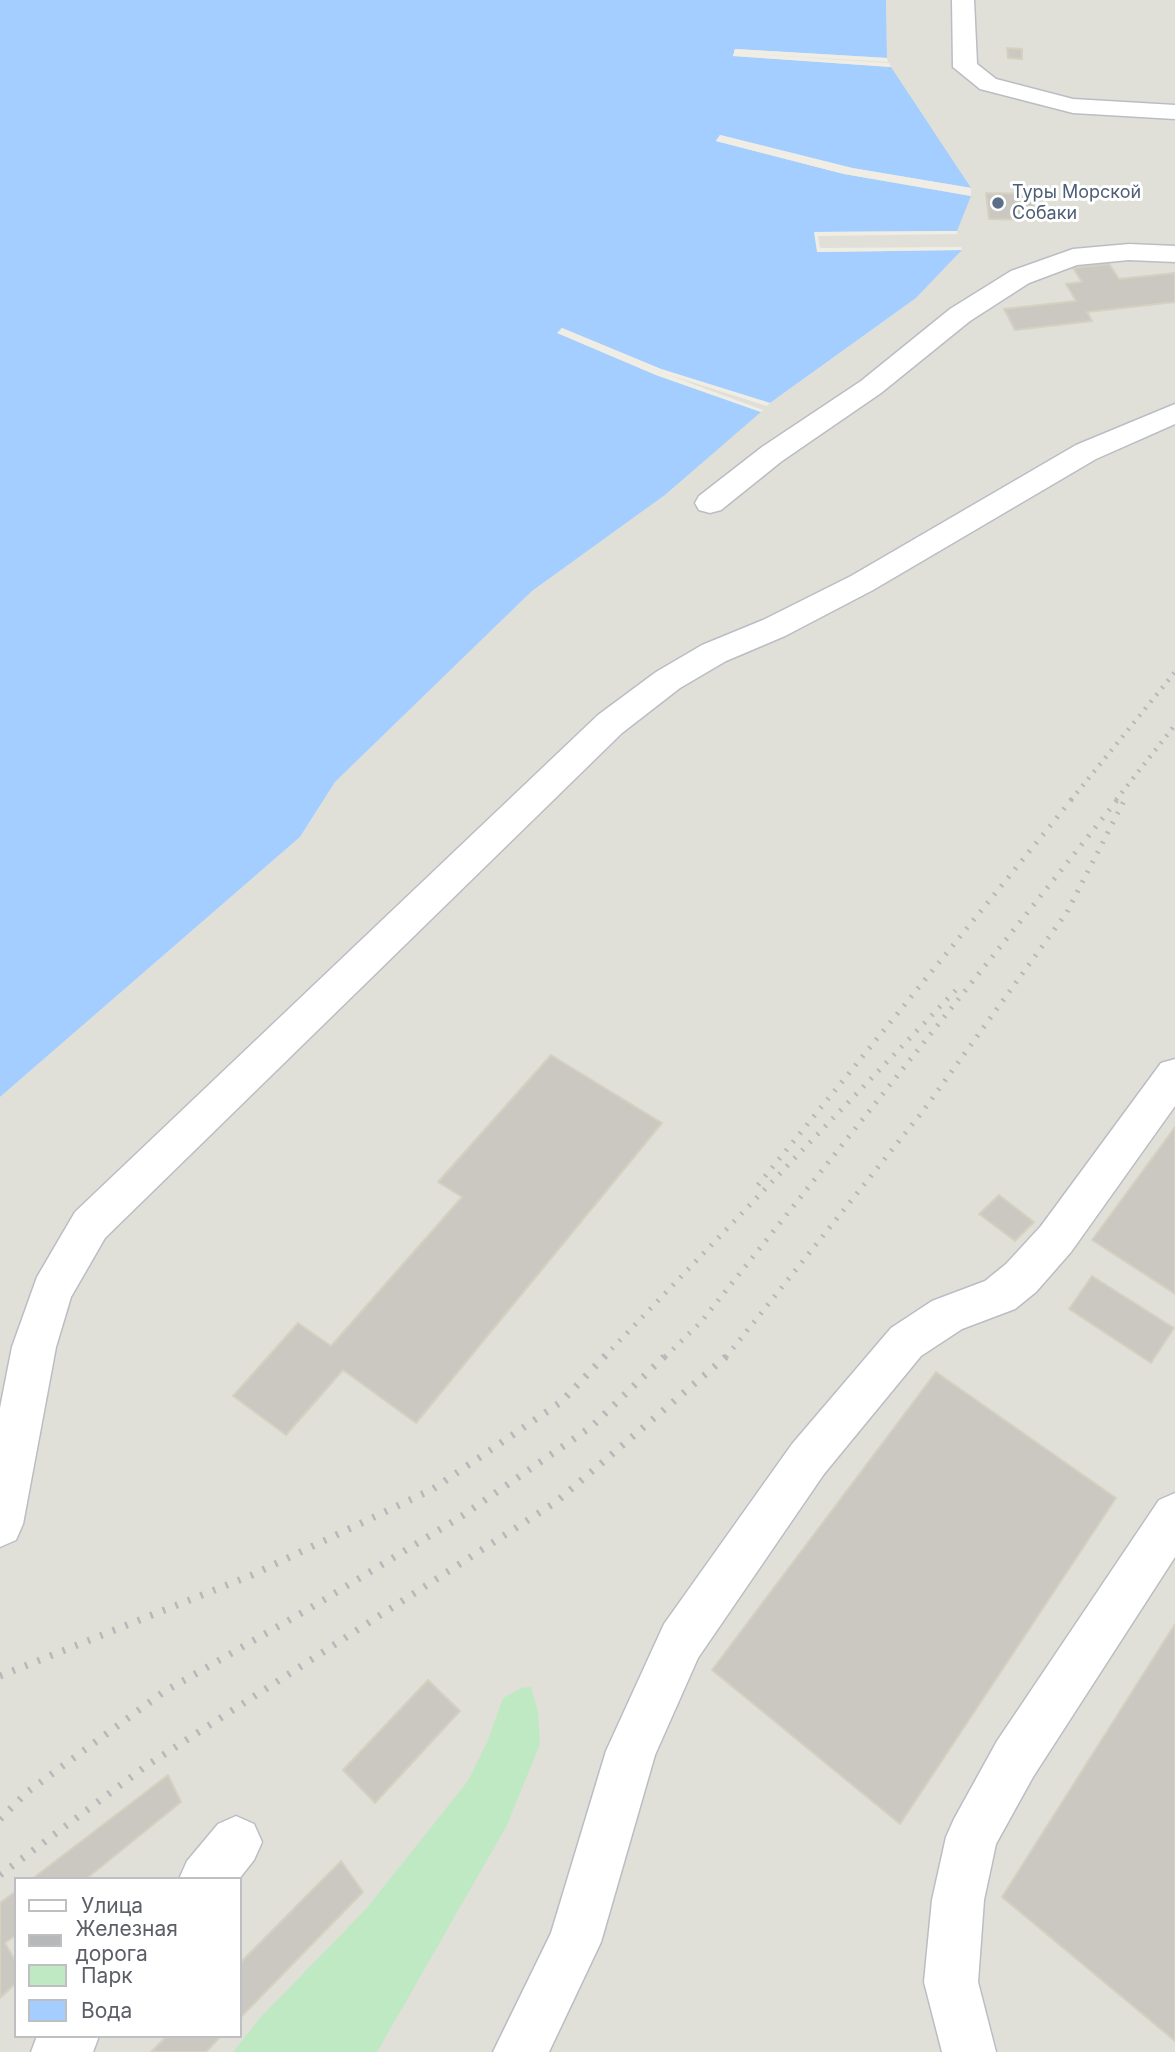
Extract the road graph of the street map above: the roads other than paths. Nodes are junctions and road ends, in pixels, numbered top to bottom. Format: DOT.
graph roads {
  1 [pos="963,0"];
  2 [pos="1175,111"];
  3 [pos="1175,254"];
  4 [pos="1175,413"];
  5 [pos="710,503"];
  6 [pos="1175,1075"];
  7 [pos="1175,1516"];
  8 [pos="0,1524"];
  9 [pos="70,2038"];
  10 [pos="58,2052"];
  11 [pos="520,2052"];
  12 [pos="968,2052"];
  1 -- 2 [label="street"];
  3 -- 5 [label="street"];
  4 -- 8 [label="street"];
  6 -- 11 [label="street"];
  7 -- 12 [label="street"];
  9 -- 10 [label="street"];
}
